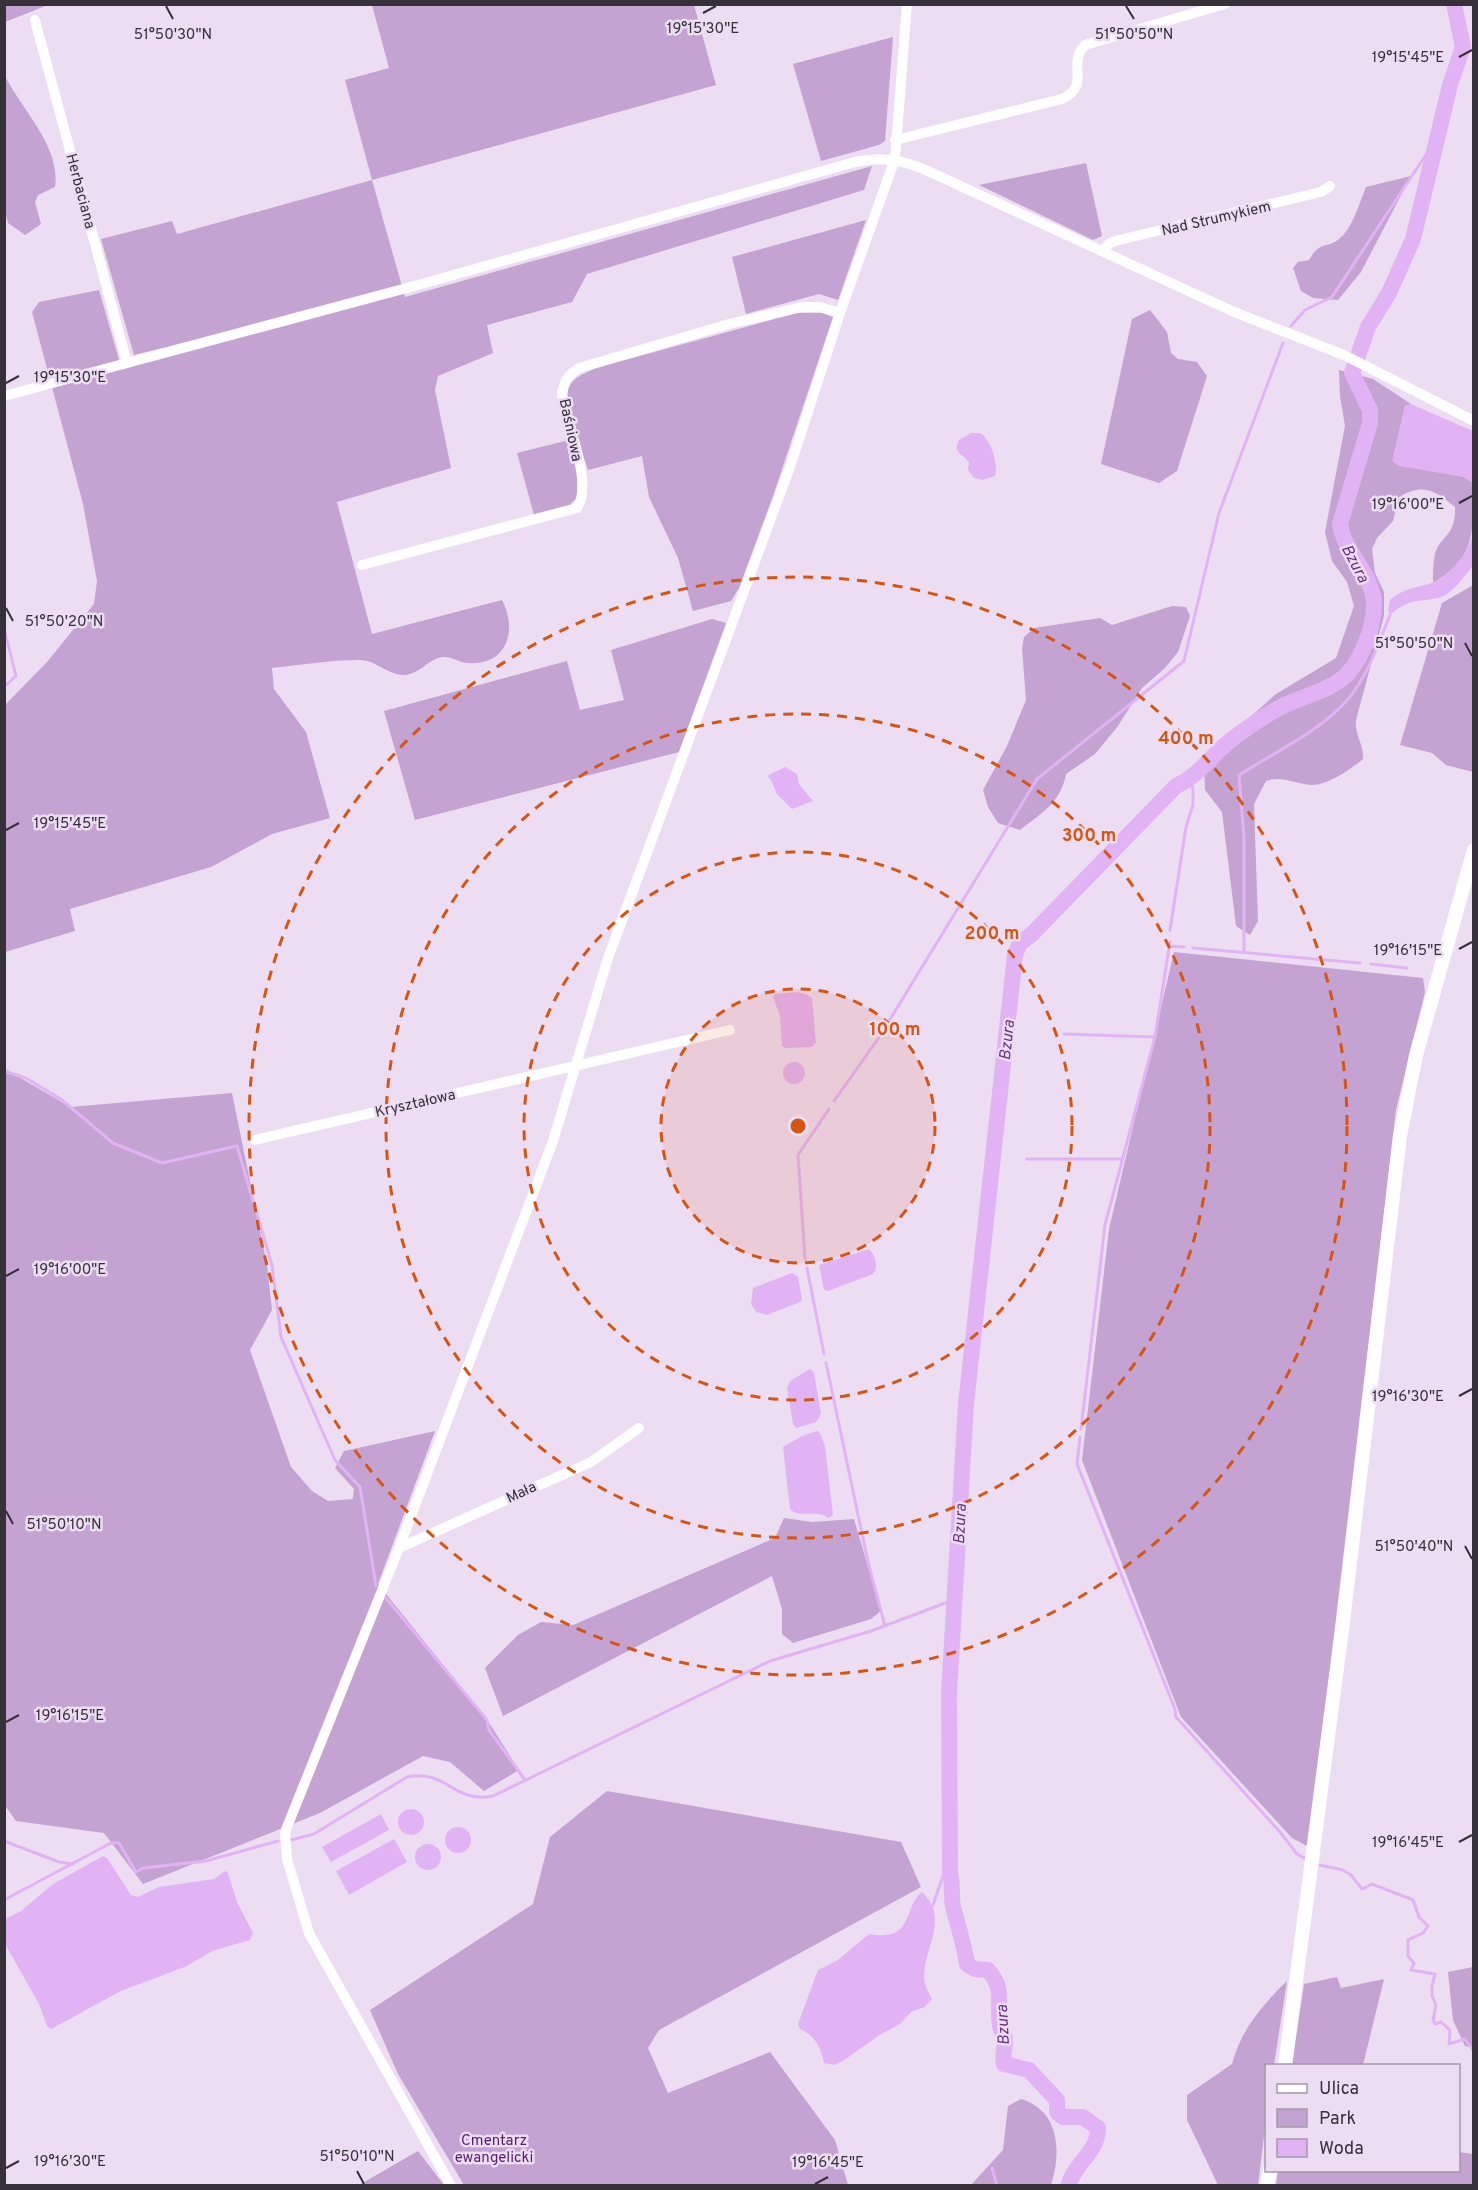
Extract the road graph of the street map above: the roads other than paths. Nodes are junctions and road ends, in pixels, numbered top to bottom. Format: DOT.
graph roads {
  1 [pos="907,4"];
  2 [pos="1226,4"];
  3 [pos="35,20"];
  4 [pos="895,140"];
  5 [pos="895,159"];
  6 [pos="1330,186"];
  7 [pos="1102,251"];
  8 [pos="840,313"];
  9 [pos="128,363"];
  10 [pos="4,396"];
  11 [pos="1473,421"];
  12 [pos="362,564"];
  13 [pos="1473,850"];
  14 [pos="730,1030"];
  15 [pos="576,1065"];
  16 [pos="255,1140"];
  17 [pos="639,1428"];
  18 [pos="399,1548"];
  19 [pos="1285,2064"];
  20 [pos="451,2186"];
  1 -- 4 [label="street"];
  2 -- 4 [label="street"];
  3 -- 9 [label="street, Herbaciana"];
  4 -- 5 [label="street"];
  5 -- 7 [label="street"];
  5 -- 8 [label="street"];
  5 -- 9 [label="street"];
  6 -- 7 [label="street, Nad Strumykiem"];
  7 -- 11 [label="street"];
  8 -- 12 [label="street, Baśniowa"];
  8 -- 15 [label="street"];
  9 -- 10 [label="street"];
  13 -- 19 [label="street"];
  14 -- 15 [label="street, Kryształowa"];
  15 -- 16 [label="street, Kryształowa"];
  15 -- 18 [label="street"];
  17 -- 18 [label="street, Mała"];
  18 -- 20 [label="street"];
}
